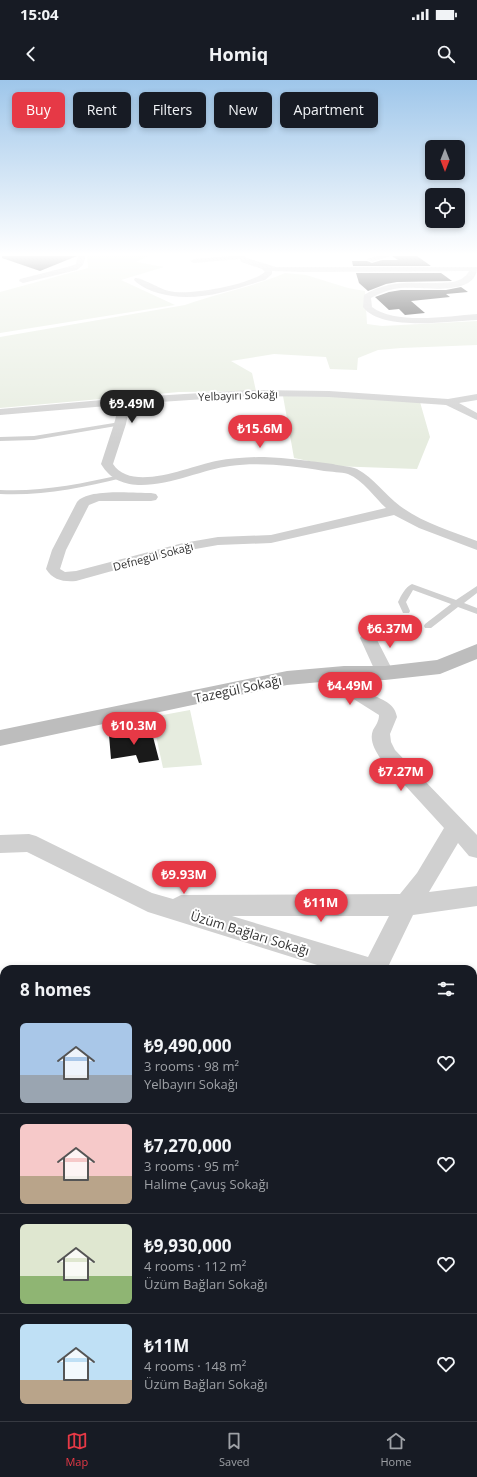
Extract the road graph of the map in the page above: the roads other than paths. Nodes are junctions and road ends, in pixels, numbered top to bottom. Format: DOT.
graph roads {
  1 [pos="394,319"];
  2 [pos="414,319"];
  3 [pos="477,397"];
  4 [pos="124,401"];
  5 [pos="448,402"];
  6 [pos="0,412"];
  7 [pos="477,417"];
  8 [pos="120,424"];
  9 [pos="0,439"];
  10 [pos="120,477"];
  11 [pos="0,492"];
  12 [pos="152,497"];
  13 [pos="397,510"];
  14 [pos="477,546"];
  15 [pos="477,589"];
  16 [pos="458,604"];
  17 [pos="406,611"];
  18 [pos="477,611"];
  19 [pos="428,626"];
  20 [pos="368,638"];
  21 [pos="477,651"];
  22 [pos="344,673"];
  23 [pos="385,673"];
  24 [pos="0,738"];
  25 [pos="456,826"];
  26 [pos="0,844"];
  27 [pos="477,849"];
  28 [pos="477,896"];
  29 [pos="406,905"];
  30 [pos="161,906"];
  31 [pos="357,965"];
  32 [pos="376,965"];
  1 -- 2 [label="street"];
  3 -- 5 [label="street, Yelbayırı Sokağı"];
  4 -- 5 [label="street, Yelbayırı Sokağı"];
  4 -- 6 [label="street, Yelbayırı Sokağı"];
  4 -- 8 [label="street"];
  5 -- 7 [label="street"];
  8 -- 9 [label="lane"];
  8 -- 10 [label="street"];
  10 -- 11 [label="lane"];
  10 -- 13 [label="street"];
  12 -- 13 [label="street, Defnegül Sokağı"];
  13 -- 14 [label="street"];
  15 -- 16 [label="lane"];
  16 -- 17 [label="lane"];
  16 -- 18 [label="lane"];
  16 -- 19 [label="lane"];
  20 -- 23 [label="street"];
  21 -- 23 [label="street, Tazegül Sokağı"];
  22 -- 23 [label="street, Tazegül Sokağı"];
  22 -- 24 [label="street, Tazegül Sokağı"];
  22 -- 25 [label="street"];
  25 -- 27 [label="street"];
  25 -- 29 [label="street"];
  26 -- 30 [label="street, Üzüm Bağları Sokağı"];
  28 -- 29 [label="street"];
  29 -- 30 [label="street"];
  29 -- 32 [label="street"];
  30 -- 31 [label="street, Üzüm Bağları Sokağı"];
}
